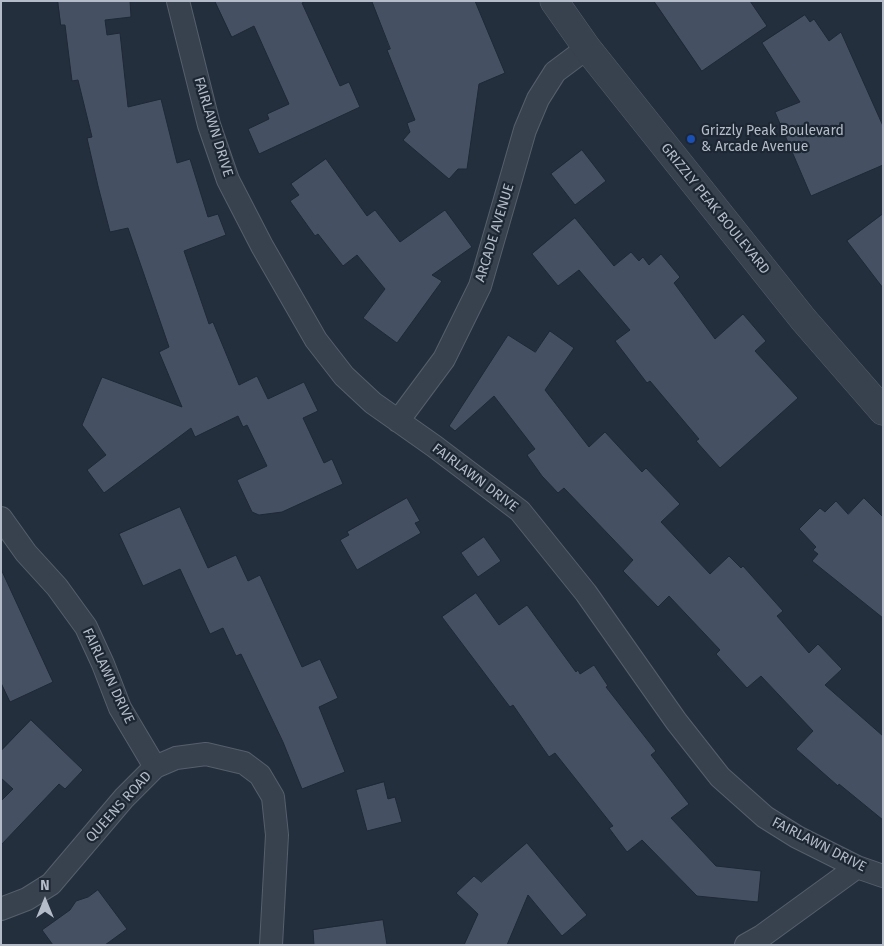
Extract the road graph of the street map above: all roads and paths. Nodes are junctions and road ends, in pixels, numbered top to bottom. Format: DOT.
graph roads {
  1 [pos="178,1"];
  2 [pos="554,1"];
  3 [pos="587,48"];
  4 [pos="883,411"];
  5 [pos="398,421"];
  6 [pos="1,518"];
  7 [pos="156,767"];
  8 [pos="857,867"];
  9 [pos="883,876"];
  10 [pos="1,909"];
  11 [pos="271,945"];
  12 [pos="746,945"];
  1 -- 5 [label="street, FAIRLAWN DRIVE"];
  2 -- 3 [label="street, GRIZZLY PEAK BOULEVARD"];
  3 -- 4 [label="street, GRIZZLY PEAK BOULEVARD"];
  3 -- 5 [label="street, ARCADE AVENUE"];
  5 -- 8 [label="street, FAIRLAWN DRIVE"];
  6 -- 7 [label="street, FAIRLAWN DRIVE"];
  7 -- 10 [label="street, QUEENS ROAD"];
  7 -- 11 [label="street, QUEENS ROAD"];
  8 -- 9 [label="street, FAIRLAWN DRIVE"];
  8 -- 12 [label="street"];
}
